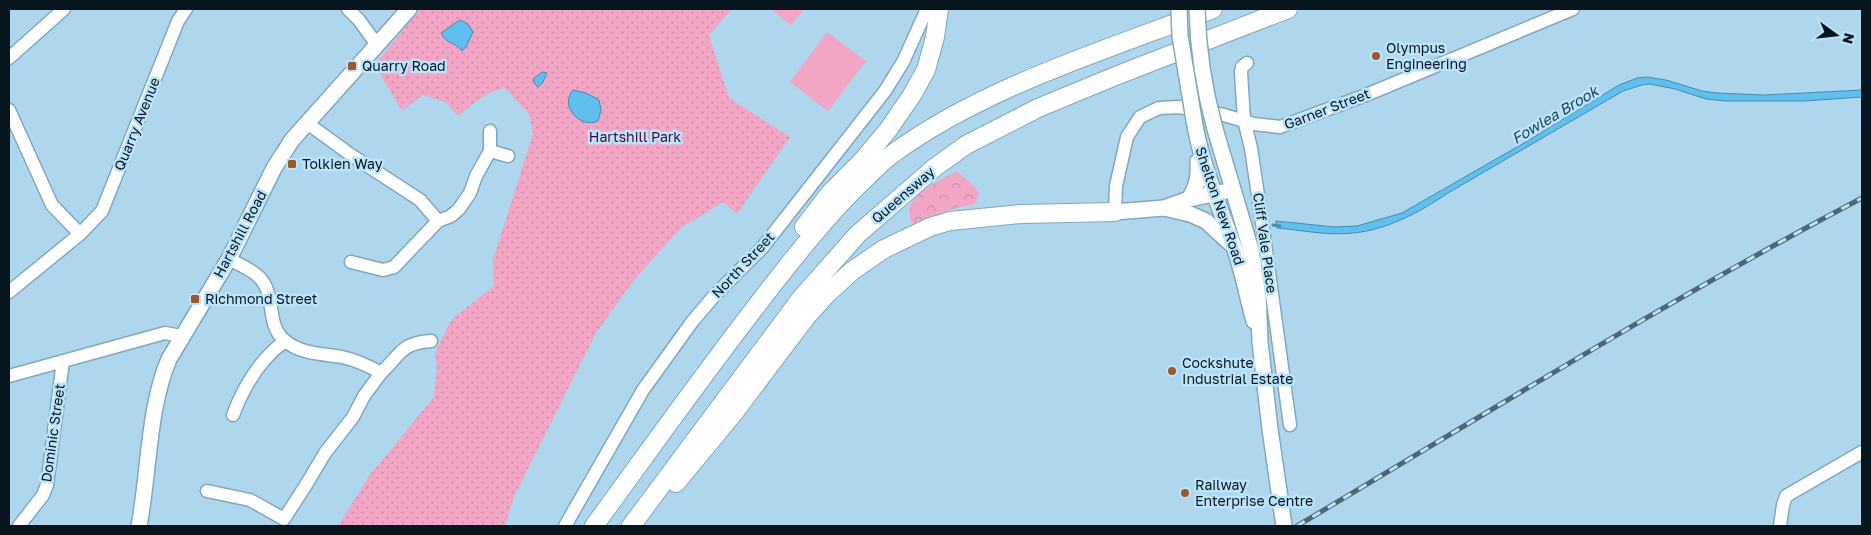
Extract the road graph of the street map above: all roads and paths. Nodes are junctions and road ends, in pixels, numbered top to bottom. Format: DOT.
graph roads {
  1 [pos="64,9"];
  2 [pos="186,9"];
  3 [pos="348,9"];
  4 [pos="409,9"];
  5 [pos="927,9"];
  6 [pos="939,9"];
  7 [pos="1179,9"];
  8 [pos="1197,9"];
  9 [pos="1213,9"];
  10 [pos="1288,9"];
  11 [pos="1573,9"];
  12 [pos="377,45"];
  13 [pos="9,58"];
  14 [pos="1247,63"];
  15 [pos="9,110"];
  16 [pos="1244,120"];
  17 [pos="307,123"];
  18 [pos="490,131"];
  19 [pos="1197,140"];
  20 [pos="490,151"];
  21 [pos="508,156"];
  22 [pos="1232,189"];
  23 [pos="1214,195"];
  24 [pos="1189,200"];
  25 [pos="1164,208"];
  26 [pos="1115,212"];
  27 [pos="438,221"];
  28 [pos="80,234"];
  29 [pos="1234,248"];
  30 [pos="229,259"];
  31 [pos="352,262"];
  32 [pos="9,292"];
  33 [pos="181,336"];
  34 [pos="285,341"];
  35 [pos="431,341"];
  36 [pos="1260,342"];
  37 [pos="63,361"];
  38 [pos="708,368"];
  39 [pos="381,373"];
  40 [pos="9,376"];
  41 [pos="233,415"];
  42 [pos="1290,425"];
  43 [pos="1862,454"];
  44 [pos="207,491"];
  45 [pos="19,526"];
  46 [pos="139,526"];
  47 [pos="565,526"];
  48 [pos="594,526"];
  49 [pos="631,526"];
  50 [pos="640,526"];
  51 [pos="1284,526"];
  52 [pos="1780,526"];
  1 -- 13 [label="street"];
  2 -- 28 [label="street, Quarry Avenue"];
  3 -- 12 [label="street"];
  4 -- 12 [label="main road, Hartshill Road"];
  5 -- 47 [label="street, North Street"];
  6 -- 38 [label="highway"];
  7 -- 19 [label="main road, Shelton New Road, bridge"];
  8 -- 22 [label="main road, Shelton New Road, bridge"];
  9 -- 38 [label="highway"];
  10 -- 49 [label="highway, Queensway"];
  11 -- 16 [label="street, Garner Street"];
  12 -- 17 [label="main road, Hartshill Road"];
  14 -- 16 [label="street, Cliff Vale Place"];
  15 -- 28 [label="street"];
  16 -- 26 [label="street, Garner Street"];
  16 -- 42 [label="street, Cliff Vale Place"];
  17 -- 27 [label="street"];
  17 -- 30 [label="main road, Hartshill Road"];
  18 -- 20 [label="street"];
  19 -- 23 [label="main road, Shelton New Road"];
  19 -- 24 [label="main road"];
  20 -- 21 [label="street"];
  20 -- 27 [label="street"];
  22 -- 23 [label="main road"];
  22 -- 36 [label="main road, Shelton New Road"];
  23 -- 24 [label="main road"];
  23 -- 29 [label="main road, Shelton New Road"];
  24 -- 25 [label="main road"];
  25 -- 26 [label="main road"];
  25 -- 29 [label="main road"];
  26 -- 50 [label="highway"];
  27 -- 31 [label="street"];
  28 -- 32 [label="street, Quarry Avenue"];
  29 -- 36 [label="main road, Shelton New Road"];
  30 -- 33 [label="main road, Hartshill Road"];
  30 -- 34 [label="street"];
  33 -- 37 [label="street"];
  33 -- 46 [label="main road, Hartshill Road"];
  34 -- 39 [label="street"];
  34 -- 41 [label="street"];
  35 -- 39 [label="street"];
  36 -- 51 [label="main road, Shelton New Road"];
  37 -- 40 [label="street"];
  37 -- 45 [label="street, Dominic Street"];
  38 -- 48 [label="highway"];
  39 -- 44 [label="street"];
  43 -- 52 [label="street"];
}
